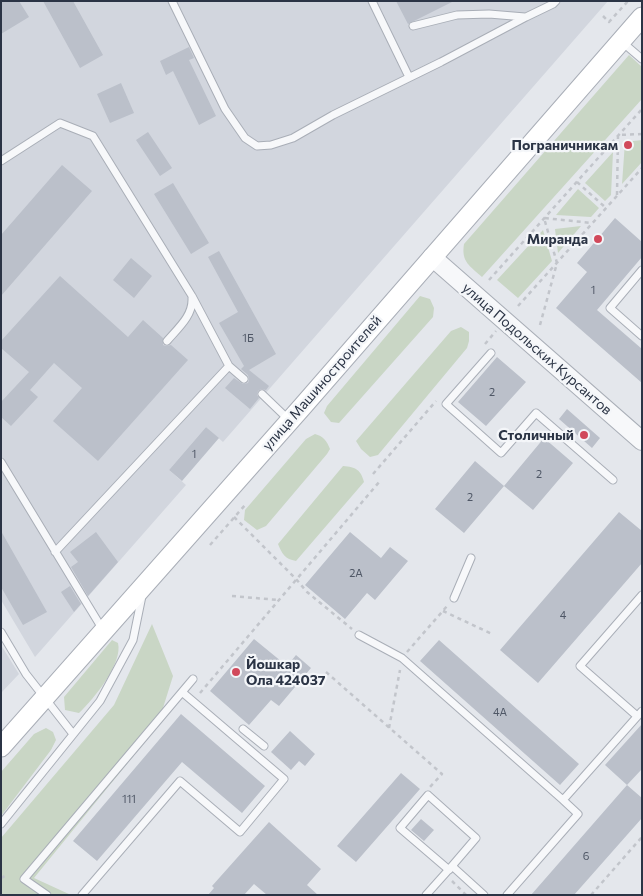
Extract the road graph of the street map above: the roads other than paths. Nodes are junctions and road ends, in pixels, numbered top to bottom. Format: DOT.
graph roads {
  1 [pos="172,1"];
  2 [pos="372,1"];
  3 [pos="556,1"];
  4 [pos="526,16"];
  5 [pos="642,17"];
  6 [pos="413,26"];
  7 [pos="621,41"];
  8 [pos="642,59"];
  9 [pos="409,77"];
  10 [pos="1,161"];
  11 [pos="432,257"];
  12 [pos="642,270"];
  13 [pos="192,296"];
  14 [pos="642,336"];
  15 [pos="167,341"];
  16 [pos="490,353"];
  17 [pos="229,366"];
  18 [pos="244,379"];
  19 [pos="262,394"];
  20 [pos="290,420"];
  21 [pos="642,441"];
  22 [pos="1,462"];
  23 [pos="612,480"];
  24 [pos="55,552"];
  25 [pos="471,558"];
  26 [pos="144,585"];
  27 [pos="642,595"];
  28 [pos="454,598"];
  29 [pos="104,631"];
  30 [pos="1,632"];
  31 [pos="359,635"];
  32 [pos="193,679"];
  33 [pos="182,692"];
  34 [pos="45,698"];
  35 [pos="640,713"];
  36 [pos="243,729"];
  37 [pos="73,734"];
  38 [pos="264,746"];
  39 [pos="1,747"];
  40 [pos="563,800"];
  41 [pos="1,824"];
  42 [pos="448,870"];
  43 [pos="47,895"];
  44 [pos="82,895"];
  45 [pos="426,895"];
  46 [pos="484,895"];
  47 [pos="507,895"];
  1 -- 9 [label="lane"];
  2 -- 9 [label="lane"];
  3 -- 4 [label="lane"];
  4 -- 6 [label="lane"];
  4 -- 9 [label="lane"];
  5 -- 7 [label="main road, улица Машиностроителей"];
  7 -- 8 [label="lane"];
  7 -- 11 [label="main road, улица Машиностроителей"];
  10 -- 13 [label="lane"];
  11 -- 20 [label="main road, улица Машиностроителей"];
  11 -- 21 [label="street, улица Подольских Курсантов"];
  12 -- 14 [label="lane"];
  13 -- 15 [label="lane"];
  13 -- 17 [label="lane"];
  16 -- 23 [label="lane"];
  17 -- 18 [label="lane"];
  17 -- 24 [label="lane"];
  19 -- 20 [label="lane"];
  20 -- 26 [label="main road, улица Машиностроителей"];
  22 -- 24 [label="lane"];
  24 -- 29 [label="lane"];
  25 -- 28 [label="lane"];
  26 -- 29 [label="main road, улица Машиностроителей"];
  26 -- 37 [label="lane"];
  27 -- 35 [label="lane"];
  29 -- 34 [label="main road, улица Машиностроителей"];
  30 -- 34 [label="lane"];
  31 -- 40 [label="lane"];
  32 -- 33 [label="lane"];
  33 -- 43 [label="lane"];
  33 -- 44 [label="lane"];
  34 -- 37 [label="lane"];
  34 -- 39 [label="main road, улица Машиностроителей"];
  35 -- 40 [label="lane"];
  36 -- 38 [label="lane"];
  37 -- 41 [label="lane"];
  40 -- 47 [label="lane"];
  42 -- 42 [label="lane"];
  42 -- 45 [label="lane"];
  42 -- 46 [label="lane"];
}
